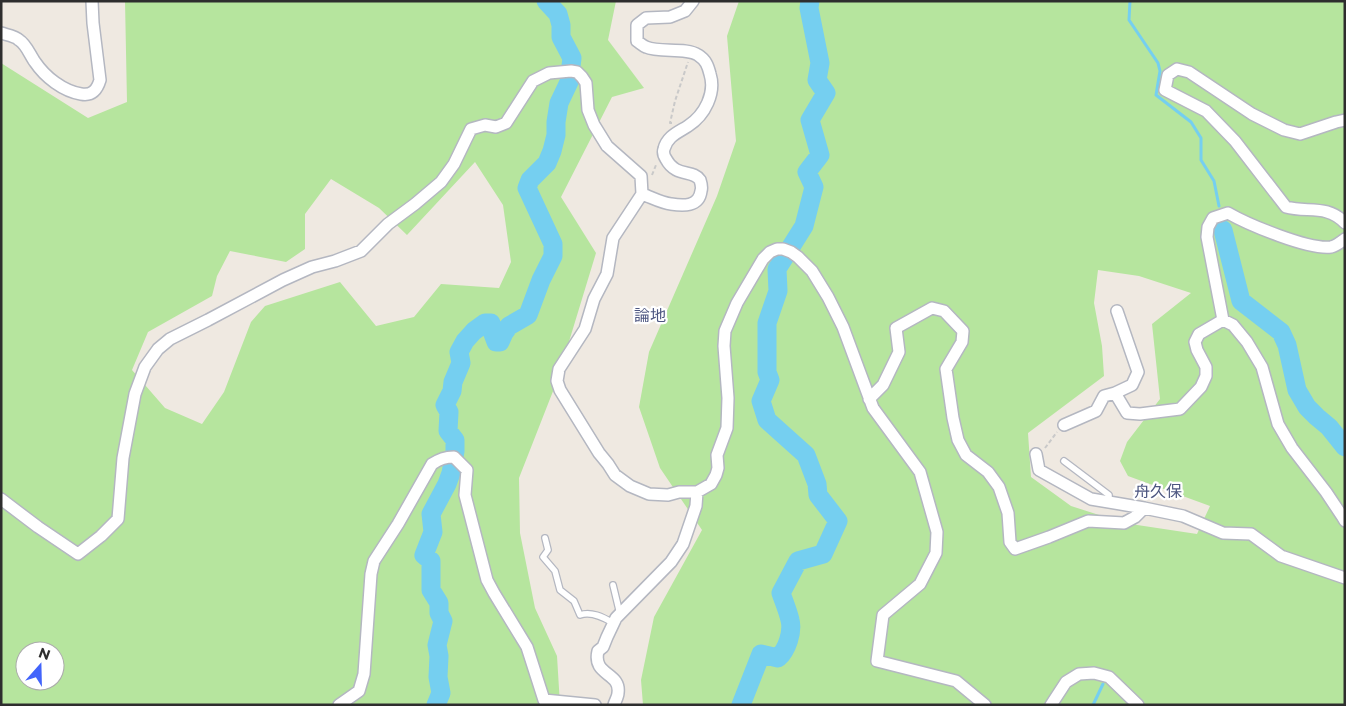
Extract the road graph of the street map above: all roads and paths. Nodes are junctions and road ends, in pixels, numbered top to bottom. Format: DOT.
graph roads {
  1 [pos="92,1"];
  2 [pos="693,1"];
  3 [pos="1,33"];
  4 [pos="692,53"];
  5 [pos="1345,120"];
  6 [pos="686,127"];
  7 [pos="642,194"];
  8 [pos="1345,222"];
  9 [pos="1345,239"];
  10 [pos="1117,311"];
  11 [pos="1224,320"];
  12 [pos="1115,393"];
  13 [pos="869,399"];
  14 [pos="1064,425"];
  15 [pos="1036,454"];
  16 [pos="1064,461"];
  17 [pos="697,492"];
  18 [pos="1,499"];
  19 [pos="1109,502"];
  20 [pos="1144,508"];
  21 [pos="1345,521"];
  22 [pos="545,538"];
  23 [pos="1345,578"];
  24 [pos="613,585"];
  25 [pos="616,618"];
  26 [pos="339,705"];
  27 [pos="595,705"];
  28 [pos="614,705"];
  29 [pos="985,705"];
  30 [pos="1051,705"];
  31 [pos="1138,705"];
  1 -- 3 [label="street"];
  2 -- 4 [label="street"];
  4 -- 6 [label="path"];
  4 -- 6 [label="street"];
  5 -- 8 [label="street"];
  6 -- 7 [label="street"];
  7 -- 17 [label="street"];
  7 -- 18 [label="street"];
  9 -- 11 [label="street"];
  10 -- 12 [label="street"];
  11 -- 12 [label="street"];
  11 -- 21 [label="street"];
  12 -- 14 [label="street"];
  13 -- 17 [label="street"];
  13 -- 20 [label="street"];
  13 -- 29 [label="street"];
  14 -- 15 [label="path"];
  15 -- 19 [label="street"];
  16 -- 19 [label="lane"];
  17 -- 25 [label="street"];
  19 -- 20 [label="street"];
  20 -- 23 [label="street"];
  22 -- 25 [label="lane"];
  24 -- 25 [label="lane"];
  25 -- 28 [label="street"];
  26 -- 27 [label="street"];
  30 -- 31 [label="street"];
}
